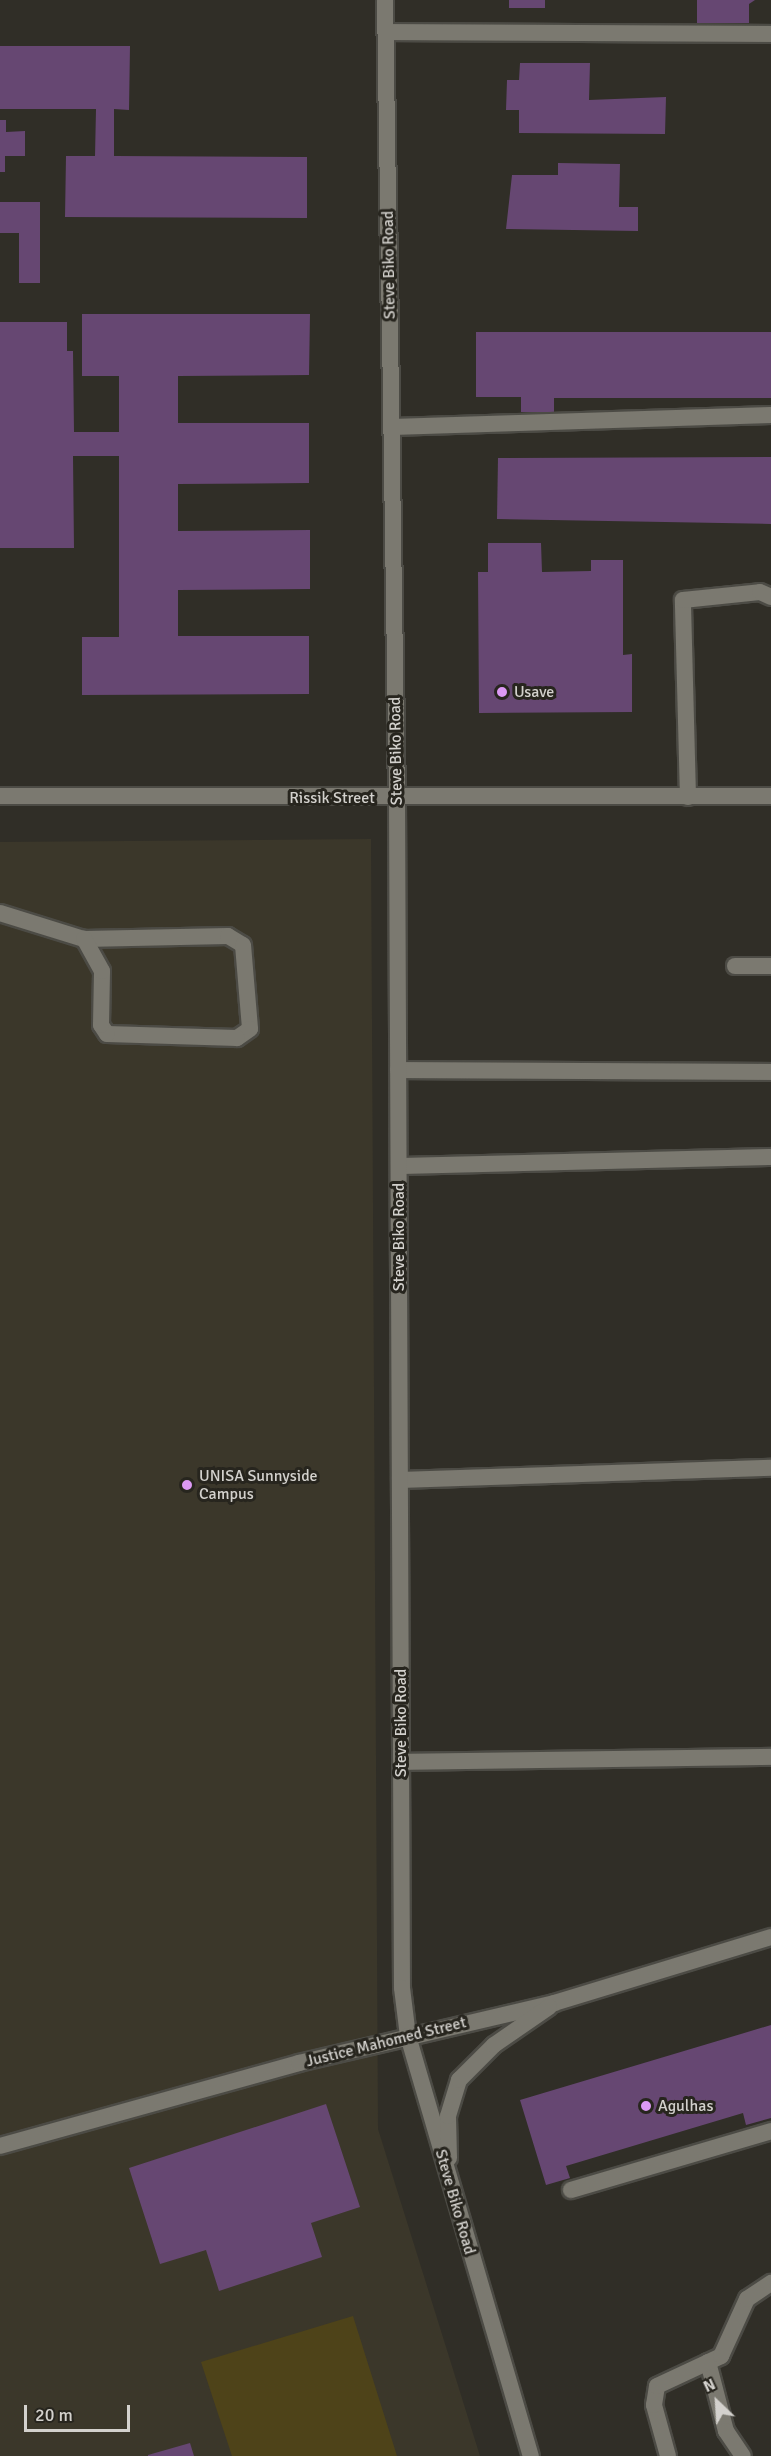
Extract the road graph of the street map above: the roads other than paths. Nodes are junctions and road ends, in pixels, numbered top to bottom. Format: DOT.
graph roads {
  1 [pos="385,0"];
  2 [pos="386,32"];
  3 [pos="771,34"];
  4 [pos="771,415"];
  5 [pos="392,427"];
  6 [pos="771,597"];
  7 [pos="0,796"];
  8 [pos="771,796"];
  9 [pos="688,797"];
  10 [pos="397,798"];
  11 [pos="0,913"];
  12 [pos="84,939"];
  13 [pos="735,966"];
  14 [pos="771,966"];
  15 [pos="398,1070"];
  16 [pos="771,1072"];
  17 [pos="771,1157"];
  18 [pos="399,1166"];
  19 [pos="771,1468"];
  20 [pos="400,1480"];
  21 [pos="771,1757"];
  22 [pos="401,1762"];
  23 [pos="771,1937"];
  24 [pos="554,2003"];
  25 [pos="408,2036"];
  26 [pos="771,2132"];
  27 [pos="0,2146"];
  28 [pos="571,2190"];
  29 [pos="453,2199"];
  30 [pos="771,2283"];
  31 [pos="708,2362"];
  32 [pos="531,2456"];
  33 [pos="668,2456"];
  34 [pos="743,2456"];
  1 -- 2 [label="main road, Steve Biko Road"];
  2 -- 3 [label="main road"];
  2 -- 5 [label="main road, Steve Biko Road"];
  4 -- 5 [label="main road"];
  5 -- 10 [label="main road, Steve Biko Road"];
  6 -- 9 [label="main road"];
  7 -- 10 [label="main road, Rissik Street"];
  8 -- 9 [label="main road, Rissik Street"];
  9 -- 10 [label="main road, Rissik Street"];
  10 -- 15 [label="main road, Steve Biko Road"];
  11 -- 12 [label="main road"];
  12 -- 12 [label="main road"];
  13 -- 14 [label="main road"];
  15 -- 16 [label="main road"];
  15 -- 18 [label="main road, Steve Biko Road"];
  17 -- 18 [label="main road"];
  18 -- 20 [label="main road, Steve Biko Road"];
  19 -- 20 [label="main road"];
  20 -- 22 [label="main road, Steve Biko Road"];
  21 -- 22 [label="main road"];
  22 -- 25 [label="main road, Steve Biko Road"];
  23 -- 24 [label="main road, Justice Mahomed Street"];
  24 -- 25 [label="main road, Justice Mahomed Street"];
  24 -- 29 [label="main road"];
  25 -- 27 [label="main road, Justice Mahomed Street"];
  25 -- 29 [label="main road, Steve Biko Road"];
  26 -- 28 [label="main road"];
  29 -- 32 [label="main road, Steve Biko Road"];
  30 -- 31 [label="main road"];
  31 -- 33 [label="main road"];
  31 -- 34 [label="main road"];
}
